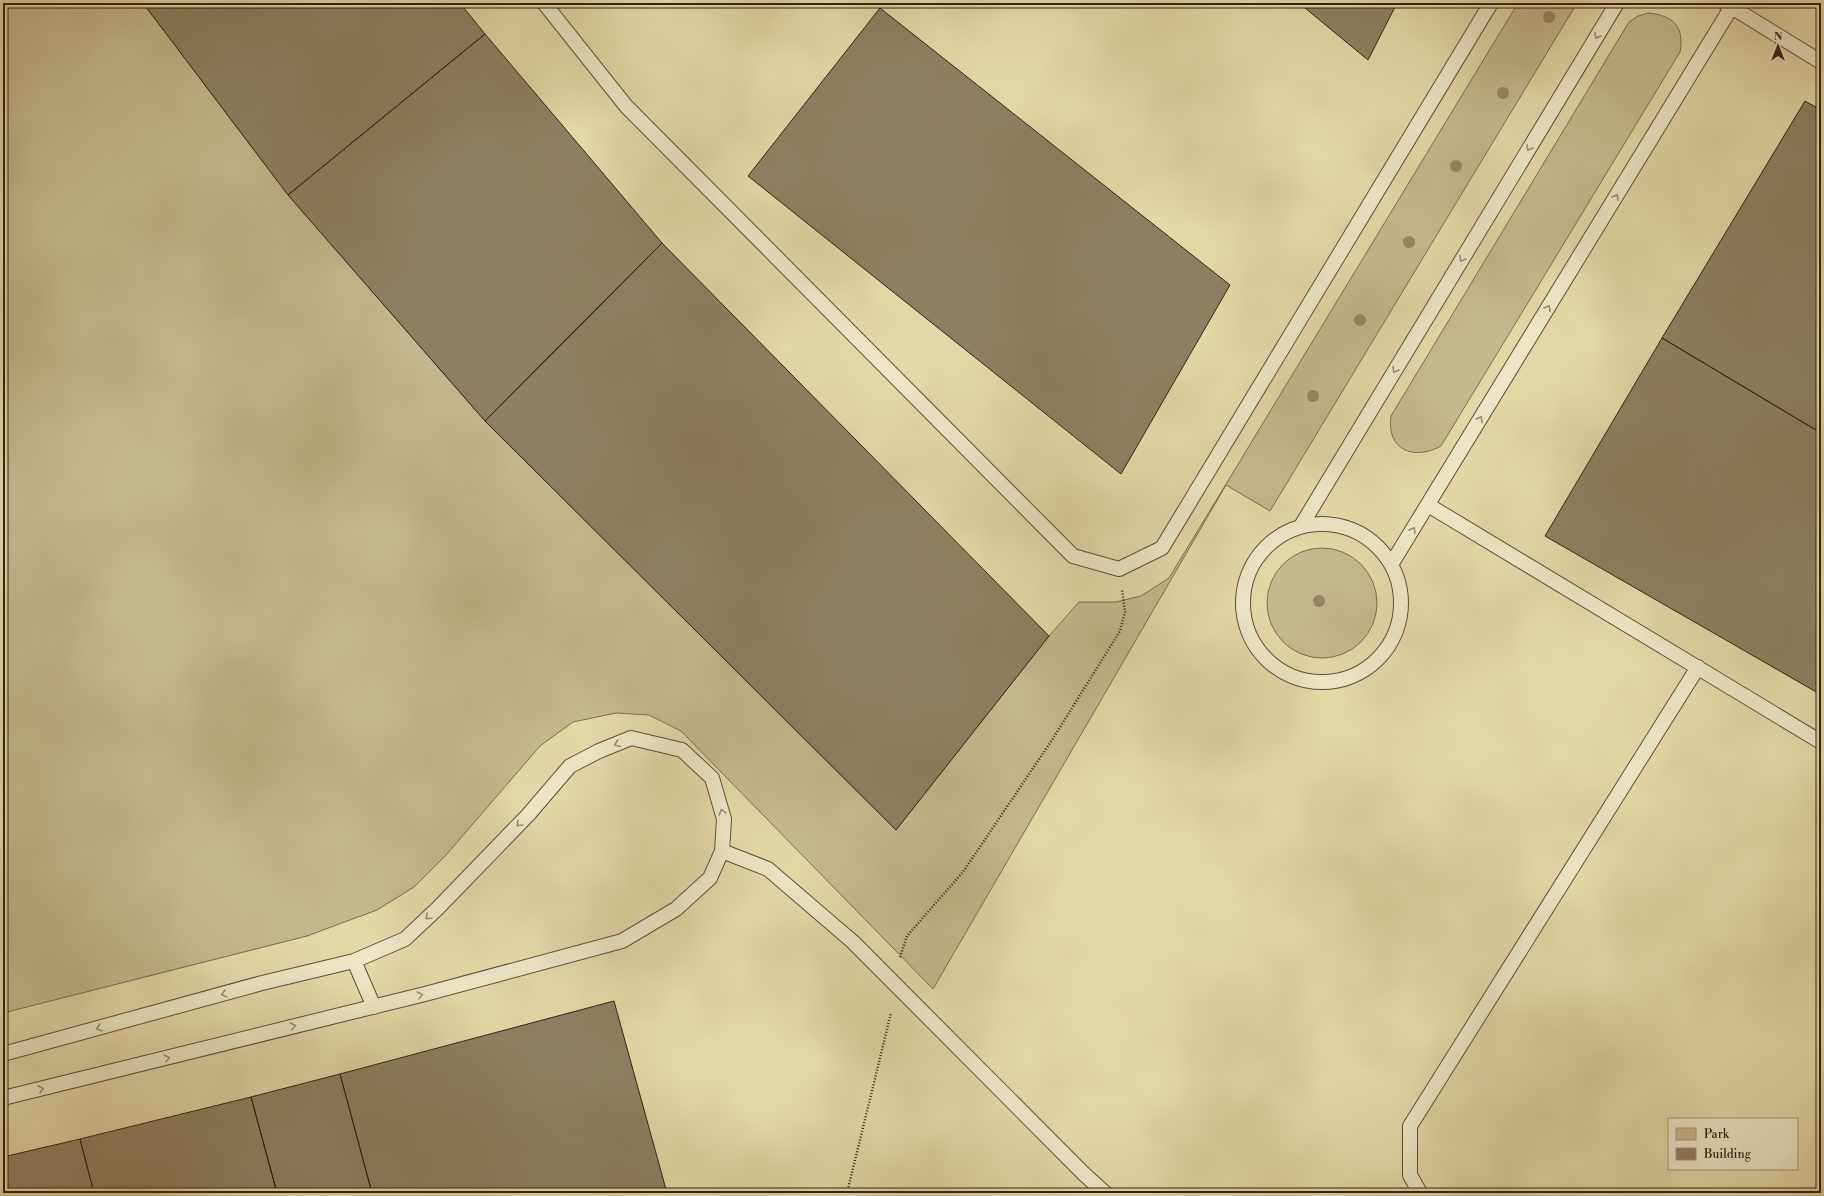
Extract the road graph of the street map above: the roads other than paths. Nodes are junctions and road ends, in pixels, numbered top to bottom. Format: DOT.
graph roads {
  1 [pos="544,3"];
  2 [pos="1490,3"];
  3 [pos="1617,3"];
  4 [pos="1730,4"];
  5 [pos="1821,62"];
  6 [pos="1428,505"];
  7 [pos="1301,526"];
  8 [pos="1392,563"];
  9 [pos="1698,667"];
  10 [pos="1821,742"];
  11 [pos="722,850"];
  12 [pos="354,961"];
  13 [pos="374,1007"];
  14 [pos="3,1054"];
  15 [pos="3,1098"];
  16 [pos="1105,1193"];
  17 [pos="1420,1193"];
  1 -- 2 [label="lane"];
  3 -- 7 [label="lane, one-way"];
  4 -- 5 [label="lane"];
  6 -- 4 [label="lane, one-way"];
  8 -- 6 [label="lane, one-way"];
  6 -- 9 [label="lane"];
  7 -- 8 [label="lane"];
  7 -- 8 [label="lane"];
  9 -- 10 [label="lane"];
  9 -- 17 [label="lane"];
  11 -- 12 [label="lane, one-way"];
  13 -- 11 [label="lane, one-way"];
  11 -- 16 [label="lane"];
  12 -- 13 [label="lane"];
  12 -- 14 [label="lane, one-way"];
  15 -- 13 [label="lane, one-way"];
}
